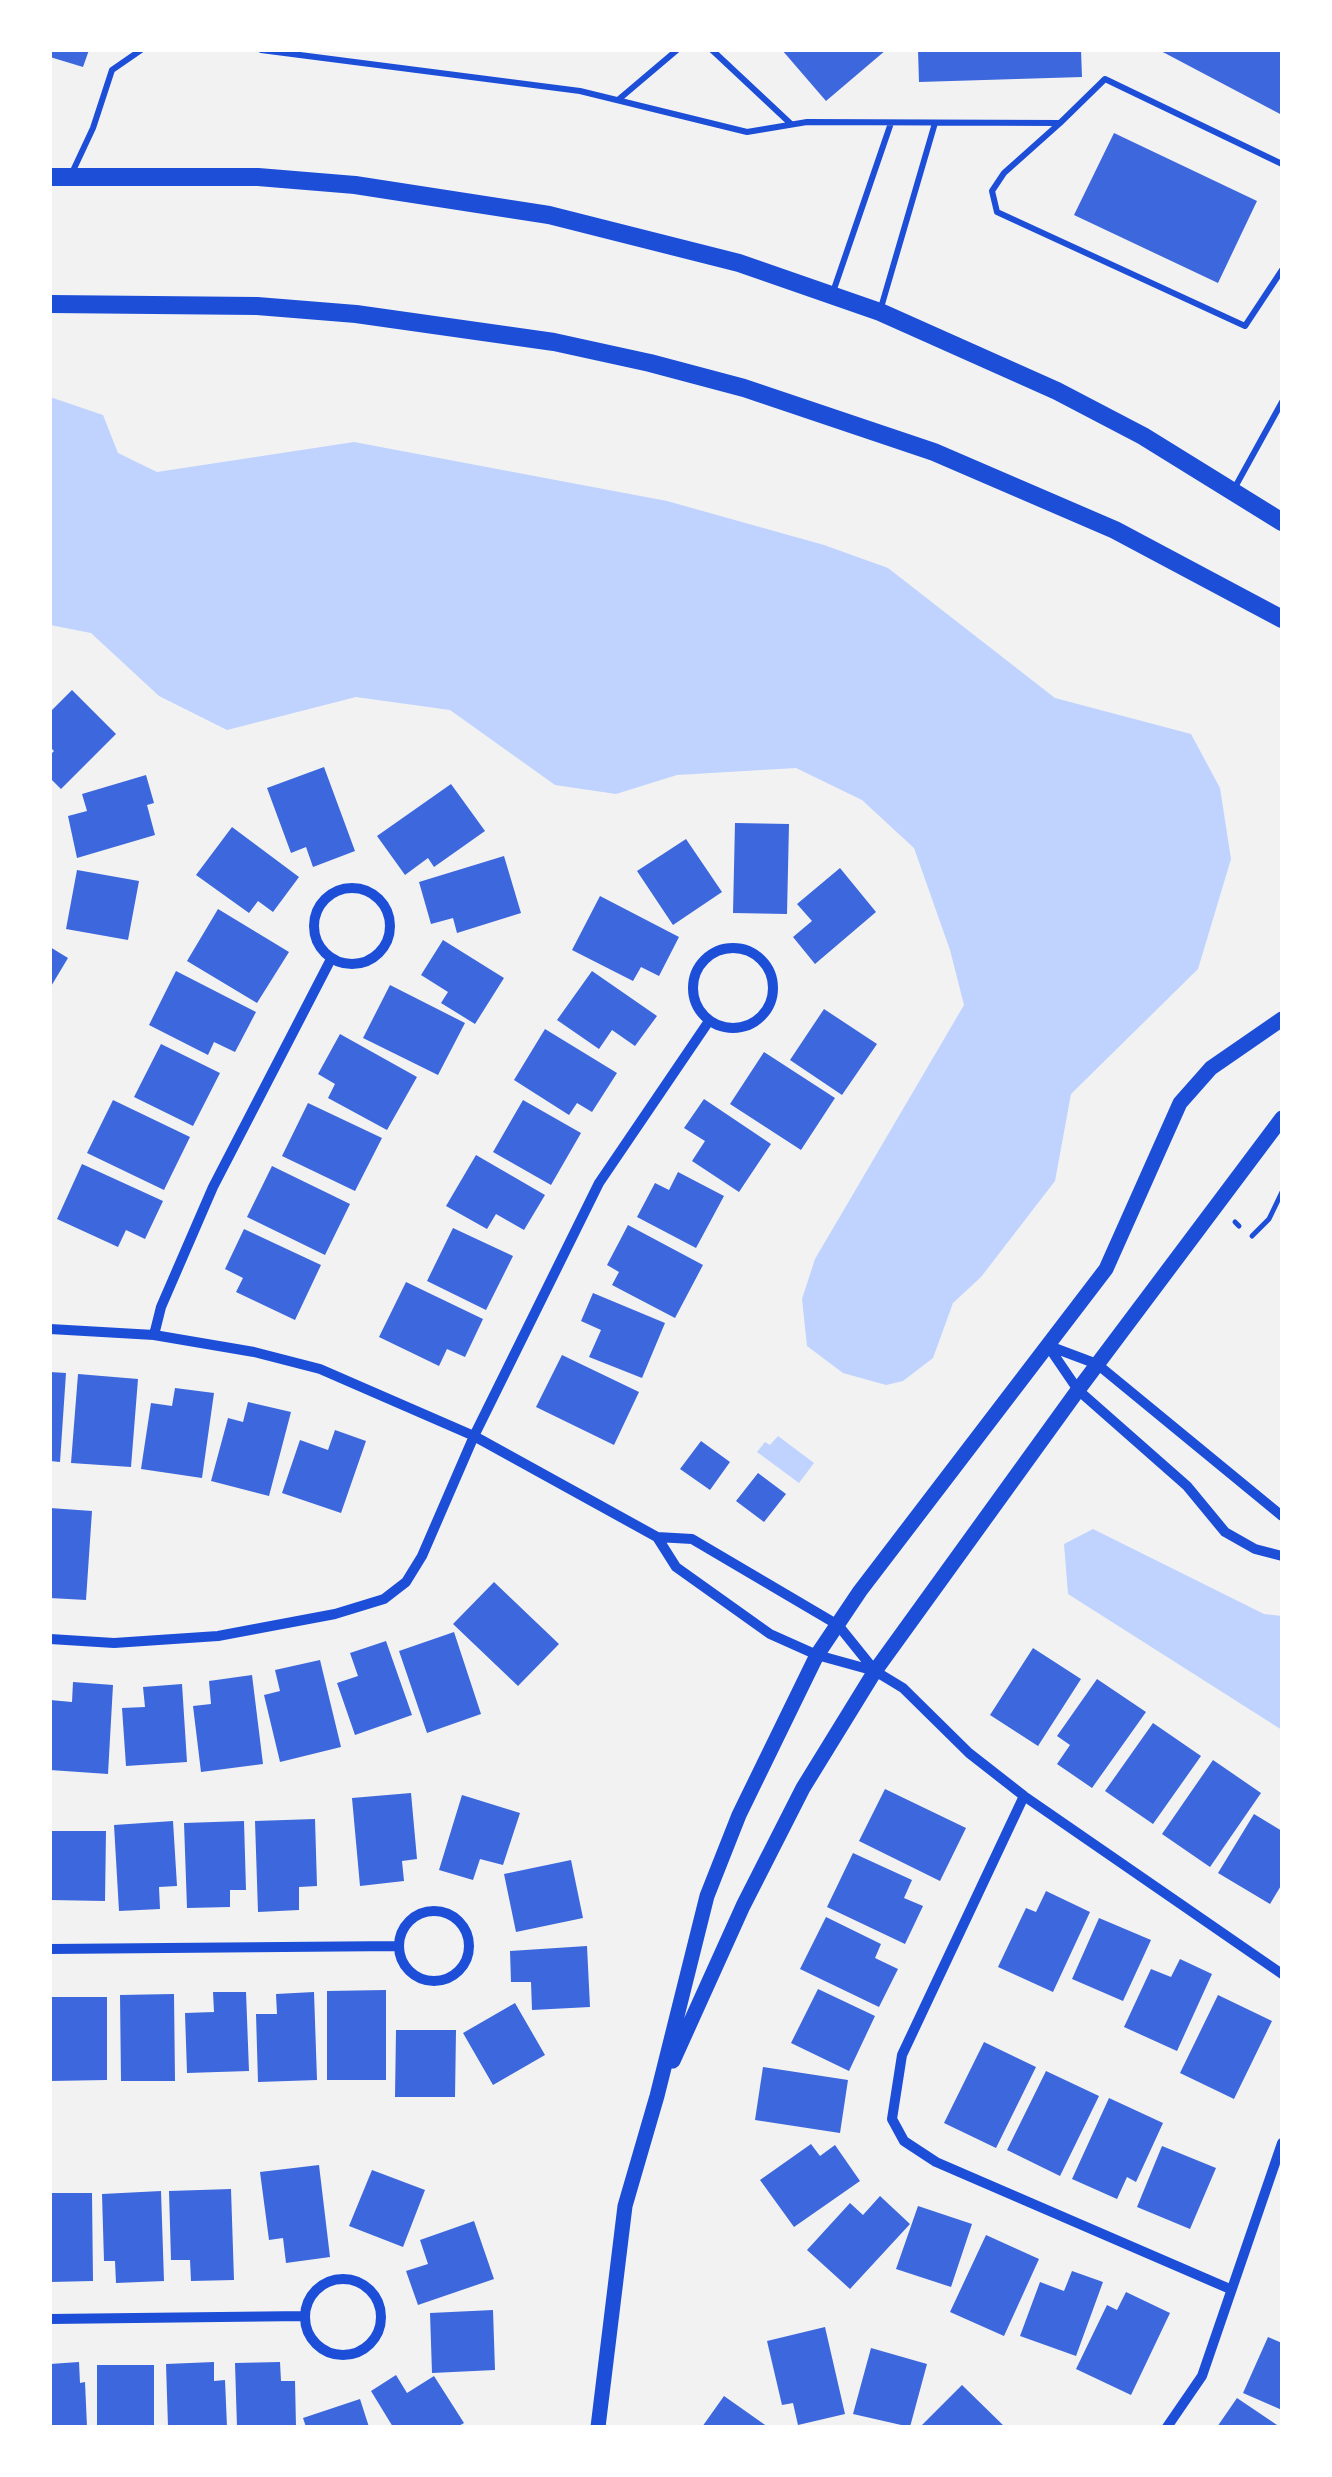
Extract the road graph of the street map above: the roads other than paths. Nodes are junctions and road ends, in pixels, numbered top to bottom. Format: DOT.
graph roads {
  1 [pos="141,50"];
  2 [pos="261,50"];
  3 [pos="678,50"];
  4 [pos="712,50"];
  5 [pos="618,100"];
  6 [pos="891,122"];
  7 [pos="934,123"];
  8 [pos="1060,123"];
  9 [pos="792,124"];
  10 [pos="1282,164"];
  11 [pos="71,176"];
  12 [pos="50,177"];
  13 [pos="1282,270"];
  14 [pos="832,294"];
  15 [pos="50,304"];
  16 [pos="880,312"];
  17 [pos="1282,402"];
  18 [pos="1233,490"];
  19 [pos="1282,522"];
  20 [pos="1282,619"];
  21 [pos="331,959"];
  22 [pos="1282,1019"];
  23 [pos="709,1021"];
  24 [pos="1282,1118"];
  25 [pos="50,1329"];
  26 [pos="154,1335"];
  27 [pos="1048,1346"];
  28 [pos="1098,1364"];
  29 [pos="1078,1390"];
  30 [pos="474,1436"];
  31 [pos="1282,1516"];
  32 [pos="657,1537"];
  33 [pos="1282,1556"];
  34 [pos="838,1625"];
  35 [pos="50,1639"];
  36 [pos="817,1655"];
  37 [pos="875,1671"];
  38 [pos="1024,1796"];
  39 [pos="398,1946"];
  40 [pos="50,1950"];
  41 [pos="1282,1974"];
  42 [pos="657,2096"];
  43 [pos="1282,2143"];
  44 [pos="1230,2288"];
  45 [pos="304,2316"];
  46 [pos="50,2319"];
  47 [pos="598,2427"];
  48 [pos="1167,2427"];
  1 -- 11 [label="lane"];
  2 -- 5 [label="lane"];
  3 -- 5 [label="lane"];
  4 -- 9 [label="lane"];
  5 -- 9 [label="lane"];
  6 -- 7 [label="lane"];
  6 -- 9 [label="lane"];
  6 -- 14 [label="lane"];
  7 -- 8 [label="lane"];
  7 -- 16 [label="lane"];
  8 -- 10 [label="lane"];
  8 -- 13 [label="lane"];
  11 -- 12 [label="main road"];
  11 -- 14 [label="main road"];
  14 -- 16 [label="main road"];
  15 -- 20 [label="main road"];
  16 -- 18 [label="main road"];
  17 -- 18 [label="lane"];
  18 -- 19 [label="main road"];
  21 -- 21 [label="street"];
  21 -- 26 [label="street"];
  22 -- 27 [label="street"];
  23 -- 23 [label="street"];
  23 -- 30 [label="street"];
  24 -- 28 [label="street"];
  25 -- 26 [label="street"];
  26 -- 30 [label="street"];
  27 -- 28 [label="street"];
  27 -- 29 [label="street"];
  27 -- 34 [label="street"];
  28 -- 29 [label="street"];
  28 -- 31 [label="street"];
  29 -- 33 [label="street"];
  29 -- 37 [label="street"];
  30 -- 32 [label="street"];
  30 -- 35 [label="street"];
  32 -- 34 [label="street"];
  32 -- 36 [label="street"];
  34 -- 36 [label="street"];
  34 -- 37 [label="street"];
  36 -- 37 [label="street"];
  36 -- 42 [label="street"];
  37 -- 38 [label="street"];
  37 -- 42 [label="street"];
  38 -- 41 [label="street"];
  38 -- 44 [label="street"];
  39 -- 39 [label="street"];
  39 -- 40 [label="street"];
  42 -- 47 [label="street"];
  43 -- 44 [label="street"];
  44 -- 48 [label="street"];
  45 -- 45 [label="street"];
  45 -- 46 [label="street"];
}
